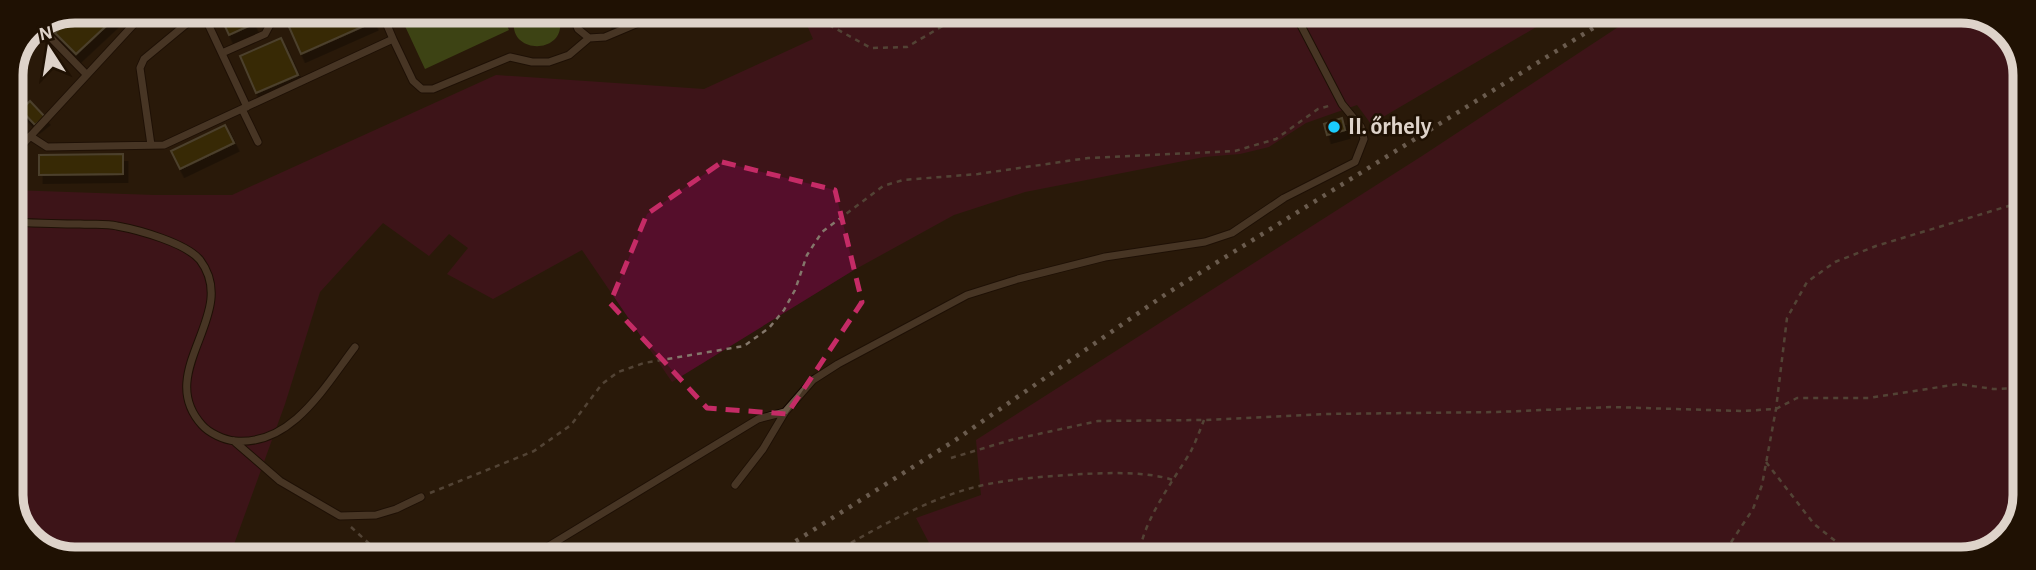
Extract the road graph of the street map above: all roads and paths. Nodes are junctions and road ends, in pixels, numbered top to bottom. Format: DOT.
graph roads {
  1 [pos="135,23"];
  2 [pos="188,23"];
  3 [pos="208,23"];
  4 [pos="271,23"];
  5 [pos="386,23"];
  6 [pos="576,23"];
  7 [pos="638,23"];
  8 [pos="825,23"];
  9 [pos="949,23"];
  10 [pos="1300,23"];
  11 [pos="589,38"];
  12 [pos="52,39"];
  13 [pos="393,39"];
  14 [pos="222,53"];
  15 [pos="87,75"];
  16 [pos="1342,104"];
  17 [pos="245,108"];
  18 [pos="30,136"];
  19 [pos="258,142"];
  20 [pos="23,144"];
  21 [pos="151,145"];
  22 [pos="2013,205"];
  23 [pos="23,222"];
  24 [pos="355,347"];
  25 [pos="2013,388"];
  26 [pos="1776,409"];
  27 [pos="785,412"];
  28 [pos="1205,420"];
  29 [pos="233,441"];
  30 [pos="951,458"];
  31 [pos="1766,462"];
  32 [pos="1172,480"];
  33 [pos="735,485"];
  34 [pos="421,497"];
  35 [pos="340,516"];
  36 [pos="373,547"];
  37 [pos="546,547"];
  38 [pos="846,547"];
  39 [pos="1139,547"];
  40 [pos="1728,547"];
  41 [pos="1843,547"];
  1 -- 15 [label="lane"];
  2 -- 21 [label="lane"];
  3 -- 14 [label="lane"];
  4 -- 14 [label="lane"];
  5 -- 13 [label="lane"];
  6 -- 11 [label="lane"];
  7 -- 11 [label="lane"];
  8 -- 9 [label="path"];
  10 -- 16 [label="lane"];
  11 -- 13 [label="lane"];
  12 -- 15 [label="lane"];
  13 -- 17 [label="lane"];
  14 -- 17 [label="lane"];
  15 -- 18 [label="lane"];
  16 -- 27 [label="lane"];
  16 -- 34 [label="path"];
  17 -- 19 [label="lane"];
  17 -- 21 [label="lane"];
  18 -- 20 [label="lane"];
  18 -- 21 [label="lane"];
  22 -- 26 [label="path"];
  23 -- 29 [label="lane"];
  24 -- 29 [label="lane"];
  25 -- 26 [label="path"];
  26 -- 28 [label="path"];
  26 -- 31 [label="path"];
  27 -- 33 [label="lane"];
  27 -- 37 [label="lane"];
  28 -- 30 [label="path"];
  28 -- 32 [label="path"];
  29 -- 35 [label="lane"];
  31 -- 40 [label="path"];
  31 -- 41 [label="path"];
  32 -- 38 [label="path"];
  32 -- 39 [label="path"];
  34 -- 35 [label="lane"];
  35 -- 36 [label="path"];
}
